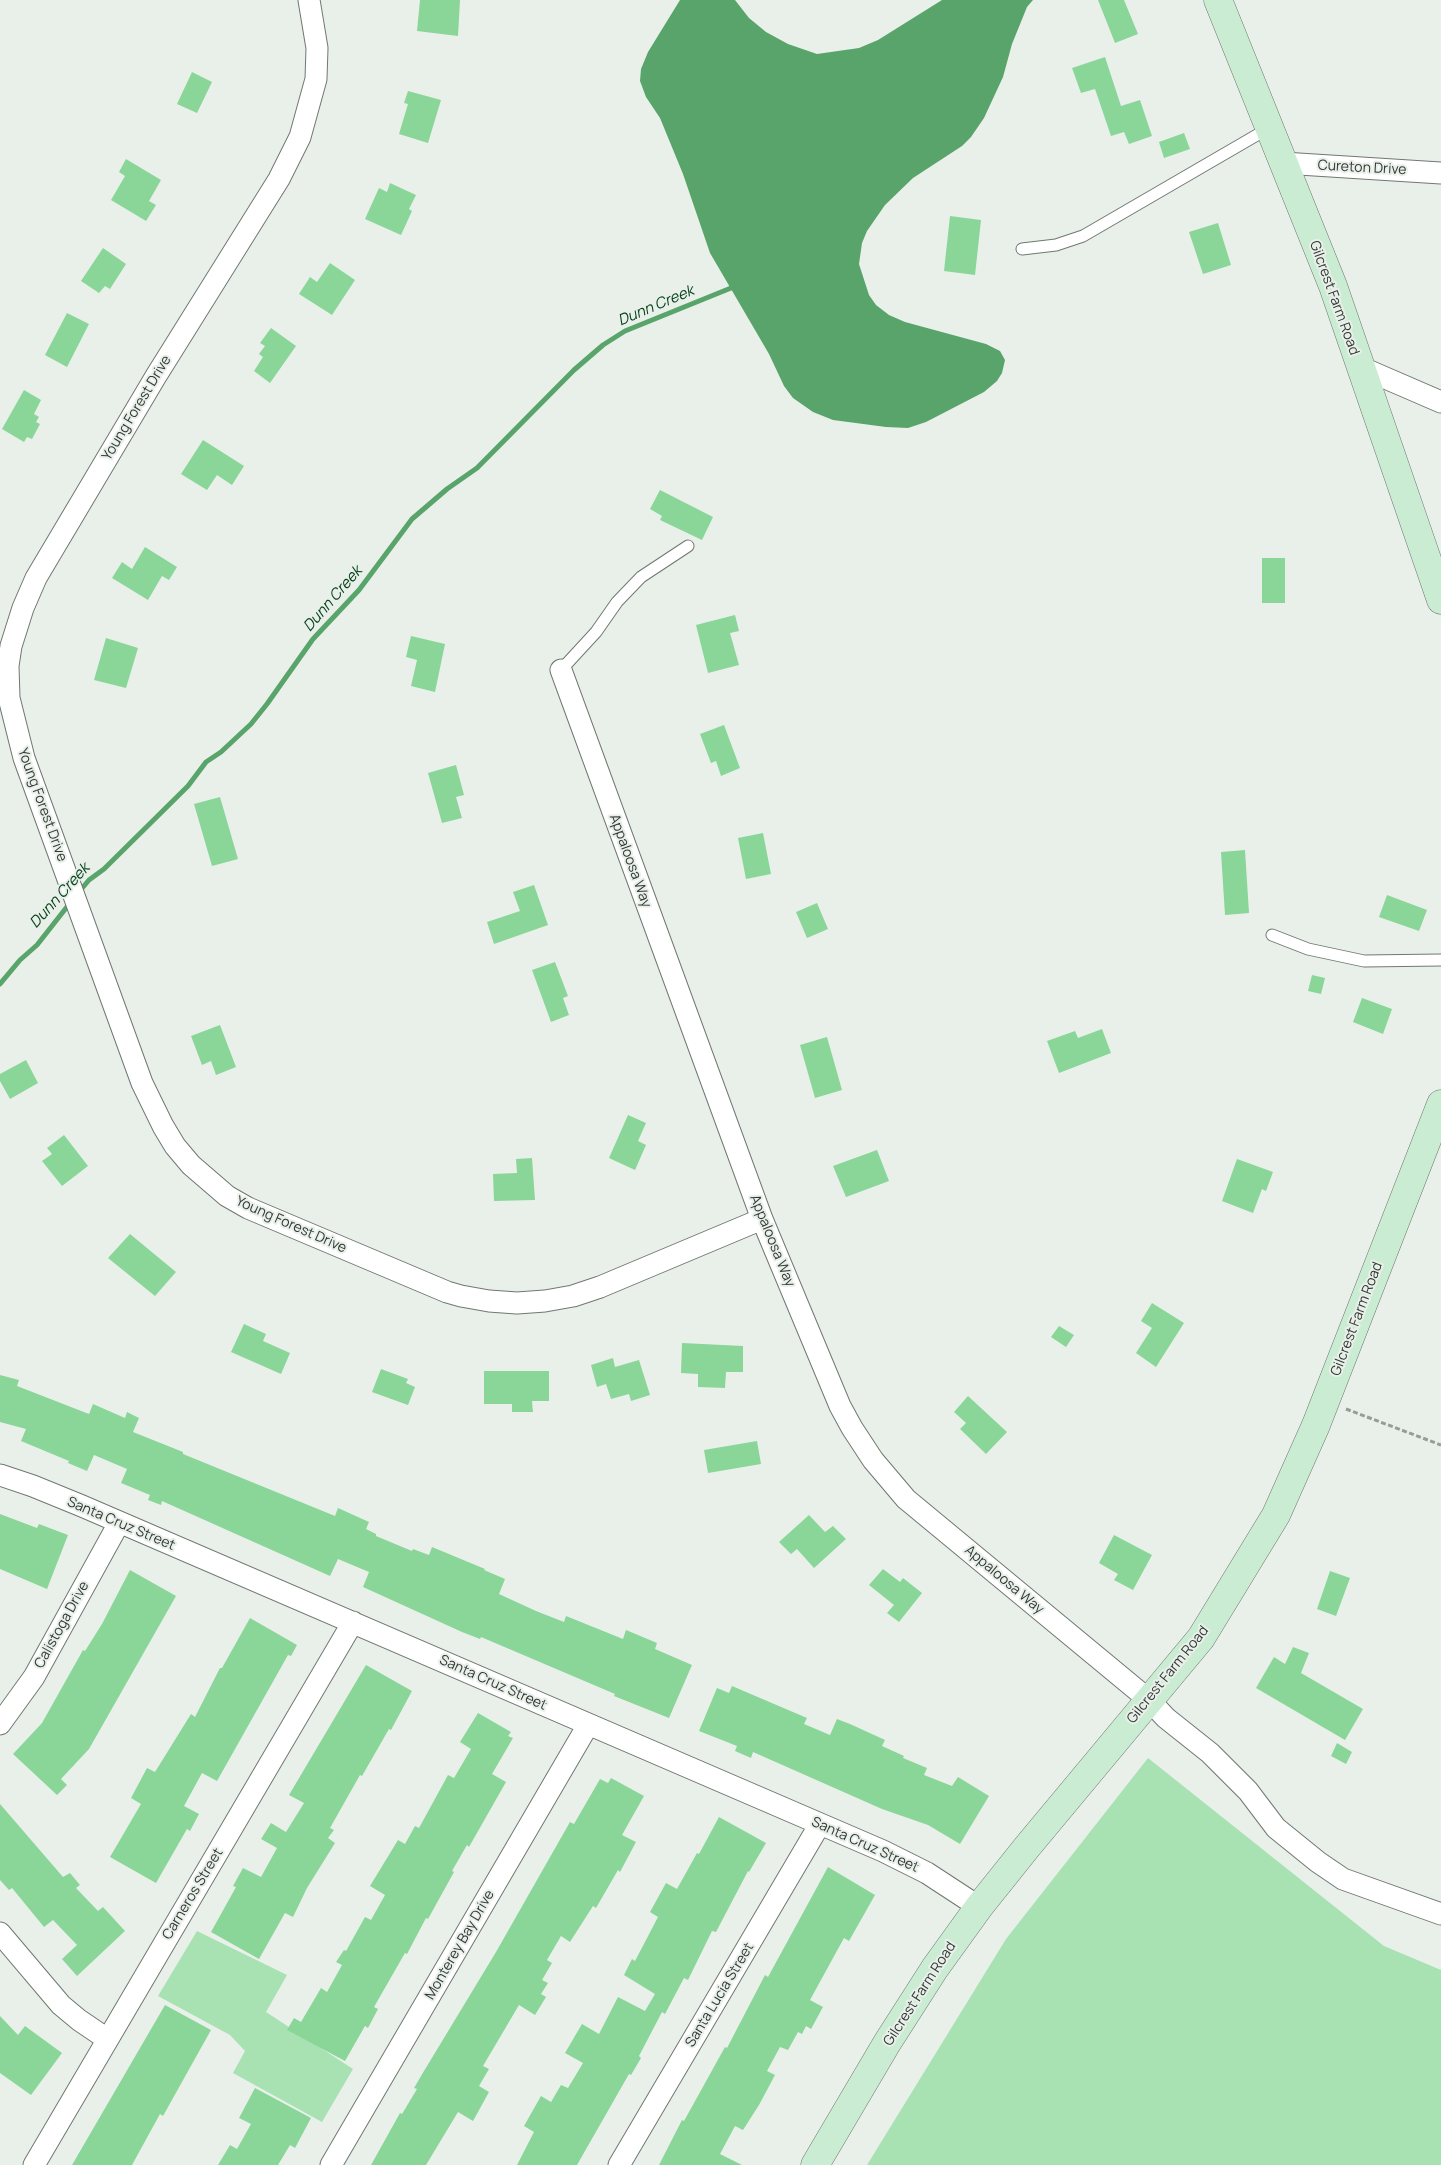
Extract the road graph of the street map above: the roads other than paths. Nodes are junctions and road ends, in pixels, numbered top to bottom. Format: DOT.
graph roads {
  1 [pos="309,0"];
  2 [pos="1218,0"];
  3 [pos="1270,127"];
  4 [pos="1282,163"];
  5 [pos="1441,173"];
  6 [pos="1022,249"];
  7 [pos="1360,367"];
  8 [pos="1441,402"];
  9 [pos="688,546"];
  10 [pos="1441,600"];
  11 [pos="4,666"];
  12 [pos="561,670"];
  13 [pos="1272,935"];
  14 [pos="1441,960"];
  15 [pos="1441,1104"];
  16 [pos="762,1219"];
  17 [pos="0,1475"];
  18 [pos="119,1523"];
  19 [pos="353,1622"];
  20 [pos="1149,1700"];
  21 [pos="0,1724"];
  22 [pos="588,1725"];
  23 [pos="820,1824"];
  24 [pos="979,1906"];
  25 [pos="1441,1914"];
  26 [pos="0,1933"];
  27 [pos="107,2039"];
  28 [pos="34,2165"];
  29 [pos="331,2165"];
  30 [pos="619,2165"];
  31 [pos="815,2165"];
  1 -- 11 [label="street, Young Forest Drive"];
  2 -- 3 [label="main road, Gilcrest Farm Road"];
  3 -- 4 [label="main road, Gilcrest Farm Road"];
  3 -- 6 [label="lane"];
  4 -- 5 [label="street, Cureton Drive"];
  4 -- 7 [label="main road, Gilcrest Farm Road"];
  7 -- 8 [label="street"];
  7 -- 10 [label="main road, Gilcrest Farm Road"];
  9 -- 12 [label="lane"];
  11 -- 16 [label="street, Young Forest Drive"];
  12 -- 16 [label="street, Appaloosa Way"];
  13 -- 14 [label="lane"];
  15 -- 20 [label="main road, Gilcrest Farm Road"];
  16 -- 20 [label="street, Appaloosa Way"];
  17 -- 18 [label="street, Santa Cruz Street"];
  18 -- 19 [label="street, Santa Cruz Street"];
  18 -- 21 [label="street, Calistoga Drive"];
  19 -- 22 [label="street, Santa Cruz Street"];
  19 -- 27 [label="street, Carneros Street"];
  20 -- 24 [label="main road, Gilcrest Farm Road"];
  20 -- 25 [label="street, Appaloosa Way"];
  22 -- 23 [label="street, Santa Cruz Street"];
  22 -- 29 [label="street, Monterey Bay Drive"];
  23 -- 24 [label="street, Santa Cruz Street"];
  23 -- 30 [label="street, Santa Lucia Street"];
  24 -- 31 [label="main road, Gilcrest Farm Road"];
  26 -- 27 [label="street"];
  27 -- 28 [label="street, Carneros Street"];
}
